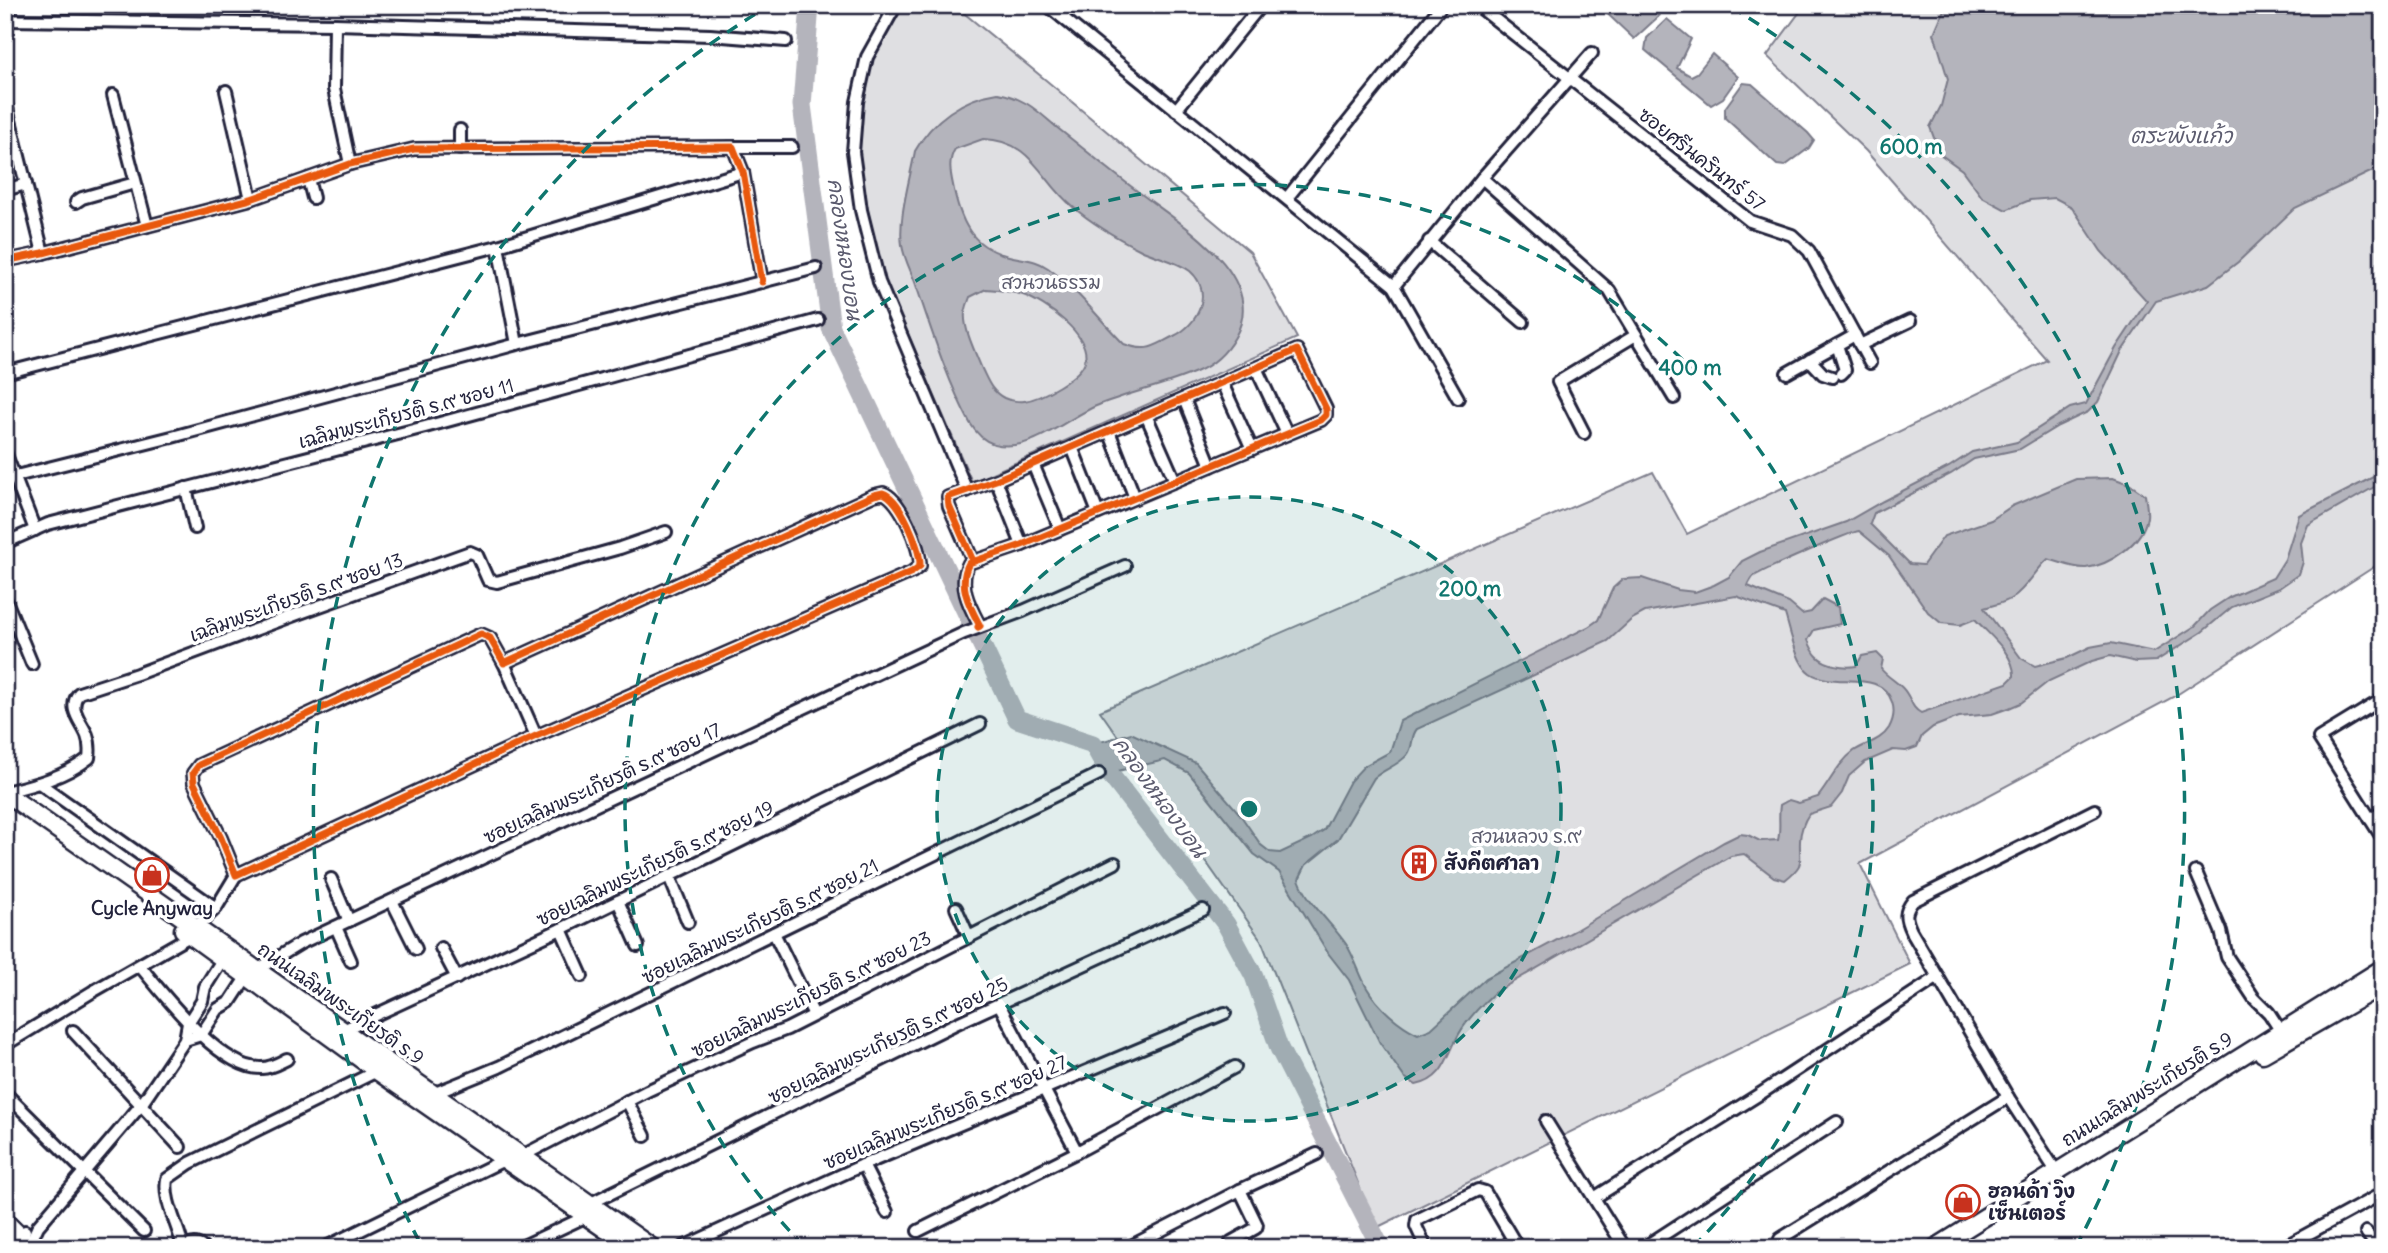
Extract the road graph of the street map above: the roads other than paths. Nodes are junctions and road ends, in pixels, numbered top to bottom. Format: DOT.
graph roads {
  1 [pos="896,5"];
  2 [pos="1047,5"];
  3 [pos="1072,5"];
  4 [pos="1261,5"];
  5 [pos="1441,5"];
  6 [pos="1477,5"];
  7 [pos="1062,18"];
  8 [pos="5,20"];
  9 [pos="335,24"];
  10 [pos="786,41"];
  11 [pos="1592,53"];
  12 [pos="1570,78"];
  13 [pos="226,91"];
  14 [pos="113,95"];
  15 [pos="5,100"];
  16 [pos="1176,110"];
  17 [pos="460,130"];
  18 [pos="792,146"];
  19 [pos="733,147"];
  20 [pos="11,149"];
  21 [pos="460,149"];
  22 [pos="350,164"];
  23 [pos="743,173"];
  24 [pos="1482,178"];
  25 [pos="308,179"];
  26 [pos="135,183"];
  27 [pos="26,184"];
  28 [pos="5,190"];
  29 [pos="313,198"];
  30 [pos="1287,198"];
  31 [pos="251,200"];
  32 [pos="76,202"];
  33 [pos="147,226"];
  34 [pos="1429,241"];
  35 [pos="498,246"];
  36 [pos="43,253"];
  37 [pos="5,261"];
  38 [pos="816,268"];
  39 [pos="762,282"];
  40 [pos="1394,286"];
  41 [pos="818,320"];
  42 [pos="1909,321"];
  43 [pos="1523,322"];
  44 [pos="1636,335"];
  45 [pos="1857,340"];
  46 [pos="517,344"];
  47 [pos="1838,345"];
  48 [pos="1810,360"];
  49 [pos="1870,363"];
  50 [pos="1256,368"];
  51 [pos="5,373"];
  52 [pos="1787,373"];
  53 [pos="1222,383"];
  54 [pos="1458,398"];
  55 [pos="1674,398"];
  56 [pos="1184,399"];
  57 [pos="1146,415"];
  58 [pos="1109,431"];
  59 [pos="1584,433"];
  60 [pos="1287,434"];
  61 [pos="1072,447"];
  62 [pos="1252,449"];
  63 [pos="5,452"];
  64 [pos="1032,464"];
  65 [pos="1211,466"];
  66 [pos="16,477"];
  67 [pos="996,480"];
  68 [pos="1175,481"];
  69 [pos="186,488"];
  70 [pos="967,491"];
  71 [pos="1135,498"];
  72 [pos="1098,513"];
  73 [pos="195,528"];
  74 [pos="1060,529"];
  75 [pos="35,530"];
  76 [pos="666,532"];
  77 [pos="5,543"];
  78 [pos="1022,545"];
  79 [pos="974,561"];
  80 [pos="1125,566"];
  81 [pos="5,598"];
  82 [pos="979,626"];
  83 [pos="504,663"];
  84 [pos="32,664"];
  85 [pos="2383,699"];
  86 [pos="980,723"];
  87 [pos="536,736"];
  88 [pos="1099,774"];
  89 [pos="39,783"];
  90 [pos="5,792"];
  91 [pos="5,803"];
  92 [pos="2095,810"];
  93 [pos="2383,812"];
  94 [pos="2370,820"];
  95 [pos="2383,839"];
  96 [pos="1115,863"];
  97 [pos="2196,872"];
  98 [pos="236,874"];
  99 [pos="669,876"];
  100 [pos="331,879"];
  101 [pos="392,901"];
  102 [pos="618,901"];
  103 [pos="216,908"];
  104 [pos="956,908"];
  105 [pos="1203,910"];
  106 [pos="349,921"];
  107 [pos="688,922"];
  108 [pos="336,927"];
  109 [pos="561,929"];
  110 [pos="193,931"];
  111 [pos="774,933"];
  112 [pos="969,937"];
  113 [pos="638,946"];
  114 [pos="441,948"];
  115 [pos="416,949"];
  116 [pos="222,960"];
  117 [pos="351,961"];
  118 [pos="140,966"];
  119 [pos="2383,968"];
  120 [pos="252,973"];
  121 [pos="582,976"];
  122 [pos="1938,977"];
  123 [pos="457,978"];
  124 [pos="2383,985"];
  125 [pos="999,1004"];
  126 [pos="1225,1013"];
  127 [pos="814,1015"];
  128 [pos="188,1023"];
  129 [pos="343,1030"];
  130 [pos="2280,1030"];
  131 [pos="74,1031"];
  132 [pos="201,1035"];
  133 [pos="185,1040"];
  134 [pos="5,1045"];
  135 [pos="287,1059"];
  136 [pos="1235,1067"];
  137 [pos="377,1071"];
  138 [pos="1044,1089"];
  139 [pos="5,1093"];
  140 [pos="433,1094"];
  141 [pos="2008,1097"];
  142 [pos="627,1101"];
  143 [pos="141,1105"];
  144 [pos="1546,1121"];
  145 [pos="1837,1122"];
  146 [pos="645,1136"];
  147 [pos="180,1147"];
  148 [pos="1077,1152"];
  149 [pos="1317,1154"];
  150 [pos="514,1158"];
  151 [pos="863,1165"];
  152 [pos="2056,1171"];
  153 [pos="84,1174"];
  154 [pos="1240,1189"];
  155 [pos="2383,1193"];
  156 [pos="1594,1198"];
  157 [pos="588,1210"];
  158 [pos="887,1212"];
  159 [pos="5,1217"];
  160 [pos="38,1226"];
  161 [pos="144,1231"];
  162 [pos="918,1231"];
  163 [pos="2366,1232"];
  164 [pos="20,1233"];
  165 [pos="1780,1239"];
  166 [pos="5,1240"];
  167 [pos="1231,1242"];
  168 [pos="32,1246"];
  169 [pos="183,1247"];
  170 [pos="203,1248"];
  171 [pos="324,1248"];
  172 [pos="519,1248"];
  173 [pos="632,1248"];
  174 [pos="653,1248"];
  175 [pos="681,1248"];
  176 [pos="1127,1248"];
  177 [pos="1426,1248"];
  178 [pos="1518,1248"];
  179 [pos="1625,1248"];
  180 [pos="1643,1248"];
  181 [pos="1935,1248"];
  182 [pos="1953,1248"];
  183 [pos="2282,1248"];
  184 [pos="2377,1248"];
  1 -- 70 [label="street"];
  2 -- 7 [label="street"];
  3 -- 7 [label="street"];
  4 -- 16 [label="street"];
  5 -- 30 [label="street"];
  6 -- 12 [label="street, ซอยศรีนครินทร์ 57"];
  7 -- 16 [label="street"];
  8 -- 9 [label="street"];
  9 -- 10 [label="street"];
  9 -- 22 [label="street"];
  11 -- 12 [label="street"];
  12 -- 24 [label="street"];
  12 -- 45 [label="street, ซอยศรีนครินทร์ 57"];
  13 -- 31 [label="street"];
  14 -- 26 [label="street"];
  15 -- 20 [label="street"];
  16 -- 30 [label="street"];
  17 -- 21 [label="street"];
  18 -- 19 [label="street"];
  19 -- 21 [label="street"];
  19 -- 23 [label="street"];
  20 -- 27 [label="street"];
  21 -- 22 [label="street"];
  22 -- 25 [label="street"];
  23 -- 35 [label="street"];
  23 -- 39 [label="street"];
  24 -- 34 [label="street"];
  24 -- 44 [label="street"];
  25 -- 29 [label="street"];
  25 -- 31 [label="street"];
  26 -- 32 [label="street"];
  26 -- 33 [label="street"];
  27 -- 28 [label="street"];
  27 -- 36 [label="street"];
  30 -- 40 [label="street"];
  31 -- 33 [label="street"];
  33 -- 36 [label="street"];
  34 -- 40 [label="street"];
  34 -- 43 [label="street"];
  35 -- 46 [label="street"];
  35 -- 51 [label="street"];
  36 -- 37 [label="street"];
  38 -- 39 [label="street"];
  39 -- 46 [label="street"];
  40 -- 54 [label="street"];
  41 -- 69 [label="street, เฉลิมพระเกียรติ ร.๙ ซอย 11"];
  42 -- 45 [label="street"];
  44 -- 55 [label="street"];
  44 -- 59 [label="street"];
  45 -- 47 [label="street"];
  45 -- 49 [label="street, ซอยศรีนครินทร์ 57"];
  46 -- 66 [label="street"];
  47 -- 48 [label="street"];
  47 -- 48 [label="street"];
  48 -- 52 [label="street"];
  50 -- 53 [label="street"];
  50 -- 60 [label="street"];
  50 -- 60 [label="street"];
  53 -- 56 [label="street"];
  53 -- 62 [label="street"];
  56 -- 57 [label="street"];
  56 -- 65 [label="street"];
  57 -- 58 [label="street"];
  57 -- 68 [label="street"];
  58 -- 61 [label="street"];
  58 -- 71 [label="street"];
  60 -- 62 [label="street"];
  61 -- 64 [label="street"];
  61 -- 72 [label="street"];
  62 -- 65 [label="street"];
  63 -- 66 [label="street"];
  64 -- 67 [label="street"];
  64 -- 74 [label="street"];
  65 -- 68 [label="street"];
  66 -- 75 [label="street"];
  67 -- 70 [label="street"];
  67 -- 78 [label="street"];
  68 -- 71 [label="street"];
  69 -- 73 [label="street"];
  69 -- 75 [label="street, เฉลิมพระเกียรติ ร.๙ ซอย 11"];
  70 -- 79 [label="street"];
  71 -- 72 [label="street"];
  72 -- 74 [label="street"];
  74 -- 78 [label="street"];
  75 -- 77 [label="street, เฉลิมพระเกียรติ ร.๙ ซอย 11"];
  76 -- 89 [label="street, เฉลิมพระเกียรติ ร.๙ ซอย 13"];
  78 -- 79 [label="street"];
  79 -- 82 [label="street"];
  80 -- 82 [label="street, ซอยเฉลิมพระเกียรติ ร.๙ ซอย 17"];
  81 -- 84 [label="street"];
  82 -- 101 [label="street, ซอยเฉลิมพระเกียรติ ร.๙ ซอย 17"];
  83 -- 87 [label="street"];
  83 -- 87 [label="street"];
  83 -- 98 [label="street"];
  85 -- 94 [label="street"];
  86 -- 99 [label="street, ซอยเฉลิมพระเกียรติ ร.๙ ซอย 19"];
  87 -- 98 [label="street"];
  88 -- 111 [label="street, ซอยเฉลิมพระเกียรติ ร.๙ ซอย 21"];
  89 -- 90 [label="street, เฉลิมพระเกียรติ ร.๙ ซอย 13"];
  89 -- 103 [label="street"];
  90 -- 110 [label="main road, ถนนเฉลิมพระเกียรติ ร.9"];
  91 -- 110 [label="main road, ถนนเฉลิมพระเกียรติ ร.9"];
  92 -- 122 [label="street"];
  93 -- 94 [label="street"];
  94 -- 95 [label="street"];
  96 -- 112 [label="street, ซอยเฉลิมพระเกียรติ ร.๙ ซอย 23"];
  97 -- 130 [label="street"];
  98 -- 103 [label="street"];
  99 -- 102 [label="street, ซอยเฉลิมพระเกียรติ ร.๙ ซอย 19"];
  99 -- 107 [label="street"];
  100 -- 106 [label="street"];
  101 -- 106 [label="street, ซอยเฉลิมพระเกียรติ ร.๙ ซอย 17"];
  101 -- 115 [label="street"];
  102 -- 109 [label="street, ซอยเฉลิมพระเกียรติ ร.๙ ซอย 19"];
  102 -- 113 [label="street"];
  103 -- 110 [label="street"];
  104 -- 112 [label="street"];
  105 -- 125 [label="street, ซอยเฉลิมพระเกียรติ ร.๙ ซอย 25"];
  106 -- 108 [label="street, ซอยเฉลิมพระเกียรติ ร.๙ ซอย 17"];
  108 -- 117 [label="street"];
  108 -- 120 [label="street, ซอยเฉลิมพระเกียรติ ร.๙ ซอย 17"];
  109 -- 121 [label="street"];
  109 -- 123 [label="street, ซอยเฉลิมพระเกียรติ ร.๙ ซอย 19"];
  110 -- 116 [label="main road, ถนนเฉลิมพระเกียรติ ร.9"];
  110 -- 118 [label="street"];
  110 -- 120 [label="main road, ถนนเฉลิมพระเกียรติ ร.9"];
  111 -- 127 [label="street"];
  111 -- 140 [label="street, ซอยเฉลิมพระเกียรติ ร.๙ ซอย 21"];
  112 -- 127 [label="street, ซอยเฉลิมพระเกียรติ ร.๙ ซอย 23"];
  114 -- 123 [label="street"];
  116 -- 120 [label="main road, ถนนเฉลิมพระเกียรติ ร.9"];
  116 -- 128 [label="street"];
  118 -- 128 [label="street"];
  118 -- 134 [label="street"];
  119 -- 130 [label="main road, ถนนเฉลิมพระเกียรติ ร.9"];
  120 -- 129 [label="main road, ถนนเฉลิมพระเกียรติ ร.9"];
  120 -- 132 [label="street"];
  120 -- 137 [label="main road, ถนนเฉลิมพระเกียรติ ร.9"];
  122 -- 141 [label="street"];
  122 -- 156 [label="street"];
  123 -- 129 [label="street, ซอยเฉลิมพระเกียรติ ร.๙ ซอย 19"];
  124 -- 182 [label="main road, ถนนเฉลิมพระเกียรติ ร.9"];
  125 -- 138 [label="street"];
  125 -- 157 [label="street, ซอยเฉลิมพระเกียรติ ร.๙ ซอย 25"];
  126 -- 138 [label="street, ซอยเฉลิมพระเกียรติ ร.๙ ซอย 27"];
  127 -- 142 [label="street, ซอยเฉลิมพระเกียรติ ร.๙ ซอย 23"];
  128 -- 132 [label="street"];
  128 -- 133 [label="street"];
  129 -- 140 [label="main road, ถนนเฉลิมพระเกียรติ ร.9"];
  130 -- 152 [label="main road, ถนนเฉลิมพระเกียรติ ร.9"];
  131 -- 143 [label="street"];
  132 -- 133 [label="street"];
  132 -- 135 [label="street"];
  133 -- 143 [label="street"];
  136 -- 148 [label="street"];
  137 -- 150 [label="main road, ถนนเฉลิมพระเกียรติ ร.9"];
  137 -- 169 [label="street"];
  138 -- 148 [label="street"];
  138 -- 151 [label="street, ซอยเฉลิมพระเกียรติ ร.๙ ซอย 27"];
  139 -- 153 [label="street"];
  140 -- 150 [label="main road, ถนนเฉลิมพระเกียรติ ร.9"];
  141 -- 152 [label="street"];
  141 -- 165 [label="street"];
  142 -- 146 [label="street"];
  142 -- 150 [label="street, ซอยเฉลิมพระเกียรติ ร.๙ ซอย 23"];
  143 -- 147 [label="street"];
  143 -- 153 [label="street"];
  144 -- 156 [label="street"];
  145 -- 180 [label="street"];
  148 -- 162 [label="street"];
  149 -- 154 [label="street"];
  150 -- 157 [label="main road, ถนนเฉลิมพระเกียรติ ร.9"];
  150 -- 171 [label="street, ซอยเฉลิมพระเกียรติ ร.๙ ซอย 23"];
  151 -- 158 [label="street"];
  151 -- 175 [label="street, ซอยเฉลิมพระเกียรติ ร.๙ ซอย 27"];
  152 -- 181 [label="main road, ถนนเฉลิมพระเกียรติ ร.9"];
  153 -- 160 [label="street"];
  153 -- 161 [label="street"];
  154 -- 167 [label="street"];
  154 -- 176 [label="street"];
  155 -- 183 [label="street"];
  156 -- 179 [label="street"];
  157 -- 172 [label="street, ซอยเฉลิมพระเกียรติ ร.๙ ซอย 25"];
  157 -- 173 [label="main road, ถนนเฉลิมพระเกียรติ ร.9"];
  157 -- 174 [label="main road, ถนนเฉลิมพระเกียรติ ร.9"];
  159 -- 164 [label="street"];
  160 -- 164 [label="street"];
  160 -- 168 [label="street"];
  163 -- 184 [label="street"];
  164 -- 166 [label="street"];
  164 -- 168 [label="street"];
  169 -- 170 [label="street"];
  177 -- 178 [label="street"];
}
